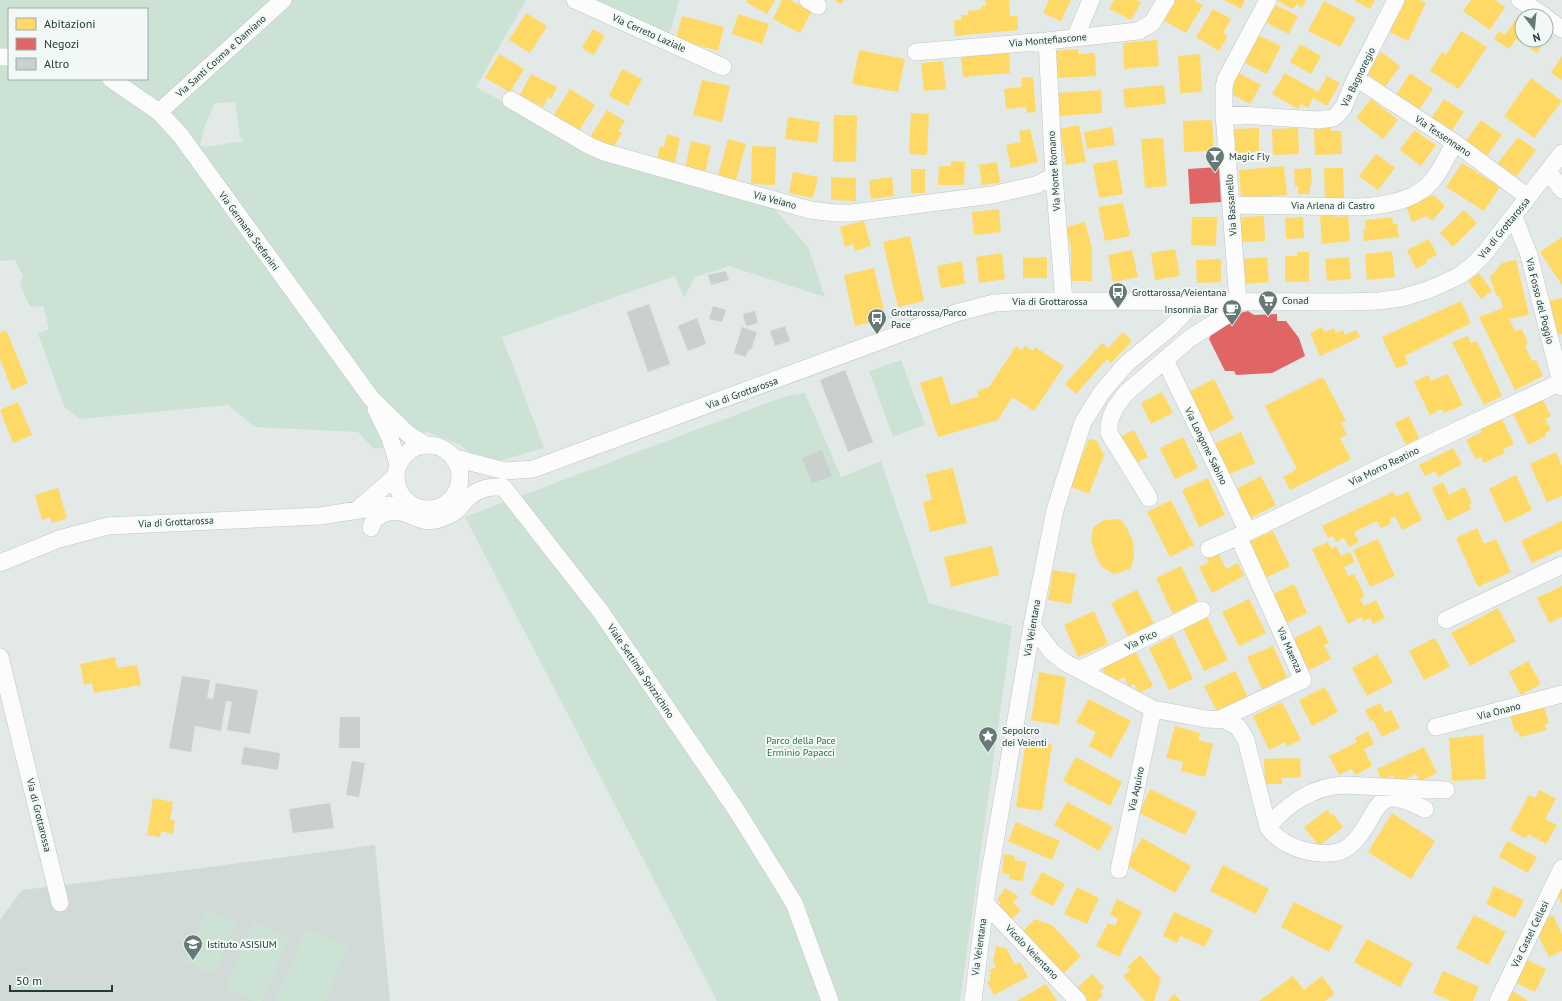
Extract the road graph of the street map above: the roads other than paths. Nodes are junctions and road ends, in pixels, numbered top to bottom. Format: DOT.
graph roads {
  1 [pos="284,0"];
  2 [pos="575,0"];
  3 [pos="1091,0"];
  4 [pos="1166,0"];
  5 [pos="1268,0"];
  6 [pos="1396,0"];
  7 [pos="1520,0"];
  8 [pos="1532,8"];
  9 [pos="1075,38"];
  10 [pos="1047,41"];
  11 [pos="916,52"];
  12 [pos="723,67"];
  13 [pos="1356,78"];
  14 [pos="112,80"];
  15 [pos="512,100"];
  16 [pos="159,112"];
  17 [pos="1224,114"];
  18 [pos="1454,143"];
  19 [pos="1562,153"];
  20 [pos="1548,171"];
  21 [pos="1054,176"];
  22 [pos="1562,190"];
  23 [pos="1528,197"];
  24 [pos="1232,205"];
  25 [pos="1514,217"];
  26 [pos="1064,301"];
  27 [pos="1195,301"];
  28 [pos="1238,302"];
  29 [pos="1165,360"];
  30 [pos="1561,385"];
  31 [pos="371,398"];
  32 [pos="424,444"];
  33 [pos="455,458"];
  34 [pos="397,470"];
  35 [pos="505,471"];
  36 [pos="454,496"];
  37 [pos="1148,498"];
  38 [pos="411,504"];
  39 [pos="357,510"];
  40 [pos="371,528"];
  41 [pos="1243,534"];
  42 [pos="1209,549"];
  43 [pos="0,563"];
  44 [pos="1562,565"];
  45 [pos="1202,610"];
  46 [pos="1446,620"];
  47 [pos="1032,626"];
  48 [pos="0,657"];
  49 [pos="1079,670"];
  50 [pos="1562,694"];
  51 [pos="1153,709"];
  52 [pos="1220,718"];
  53 [pos="1436,727"];
  54 [pos="1446,790"];
  55 [pos="1425,809"];
  56 [pos="1268,827"];
  57 [pos="1562,868"];
  58 [pos="1119,870"];
  59 [pos="60,903"];
  60 [pos="985,903"];
  61 [pos="830,1001"];
  62 [pos="973,1001"];
  63 [pos="1078,1001"];
  64 [pos="1498,1001"];
  1 -- 16 [label="street, Via Santi Cosma e Damiano"];
  2 -- 12 [label="street, Via Cerreto Laziale"];
  3 -- 9 [label="street"];
  4 -- 9 [label="street, Via Montefiascone"];
  5 -- 17 [label="street, Via Bassanello"];
  6 -- 13 [label="street, Via Bagnoregio"];
  7 -- 8 [label="street"];
  9 -- 10 [label="street, Via Montefiascone"];
  10 -- 11 [label="street, Via Montefiascone"];
  10 -- 21 [label="street, Via Monte Romano"];
  13 -- 17 [label="street, Via Bagnoregio"];
  13 -- 18 [label="street, Via Tessennano"];
  14 -- 16 [label="street, Via Germana Stefanini"];
  15 -- 21 [label="street, Via Veiano"];
  16 -- 31 [label="street, Via Germana Stefanini"];
  17 -- 24 [label="street, Via Bassanello"];
  18 -- 23 [label="street, Via Tessennano"];
  18 -- 24 [label="street, Via Arlena di Castro"];
  19 -- 20 [label="street, Via di Grottarossa"];
  20 -- 22 [label="street"];
  20 -- 23 [label="street, Via di Grottarossa"];
  21 -- 26 [label="street, Via Monte Romano"];
  23 -- 25 [label="street, Via di Grottarossa"];
  24 -- 28 [label="street, Via Bassanello"];
  25 -- 28 [label="street, Via di Grottarossa"];
  25 -- 30 [label="street, Via Fosso del Poggio"];
  26 -- 27 [label="street, Via di Grottarossa"];
  26 -- 35 [label="street, Via di Grottarossa"];
  27 -- 28 [label="street, Via di Grottarossa"];
  27 -- 47 [label="street, Via Veientana"];
  28 -- 29 [label="street"];
  29 -- 37 [label="street"];
  29 -- 41 [label="street, Via Longone Sabino"];
  30 -- 41 [label="street, Via Morro Reatino"];
  31 -- 32 [label="street, Via Germana Stefanini"];
  31 -- 34 [label="street, Via Germana Stefanini"];
  32 -- 33 [label="street"];
  32 -- 34 [label="street"];
  33 -- 35 [label="street, Via di Grottarossa"];
  33 -- 36 [label="street"];
  34 -- 38 [label="street"];
  34 -- 39 [label="street, Via di Grottarossa"];
  35 -- 36 [label="street, Via di Grottarossa"];
  36 -- 38 [label="street"];
  38 -- 39 [label="street, Via di Grottarossa"];
  39 -- 43 [label="street, Via di Grottarossa"];
  40 -- 61 [label="street, Viale Settimia Spizzichino"];
  41 -- 42 [label="street, Via Morro Reatino"];
  41 -- 52 [label="street, Via Maenza"];
  44 -- 46 [label="street"];
  45 -- 49 [label="street, Via Pico"];
  47 -- 49 [label="street"];
  47 -- 60 [label="street, Via Veientana"];
  48 -- 59 [label="street, Via di Grottarossa"];
  49 -- 51 [label="street"];
  50 -- 53 [label="street, Via Onano"];
  51 -- 52 [label="street"];
  51 -- 58 [label="street, Via Aquino"];
  52 -- 56 [label="street"];
  54 -- 56 [label="street"];
  55 -- 56 [label="street"];
  57 -- 64 [label="street, Via Castel Cellesi"];
  60 -- 62 [label="street, Via Veientana"];
  60 -- 63 [label="street, Vicolo Veientano"];
}
